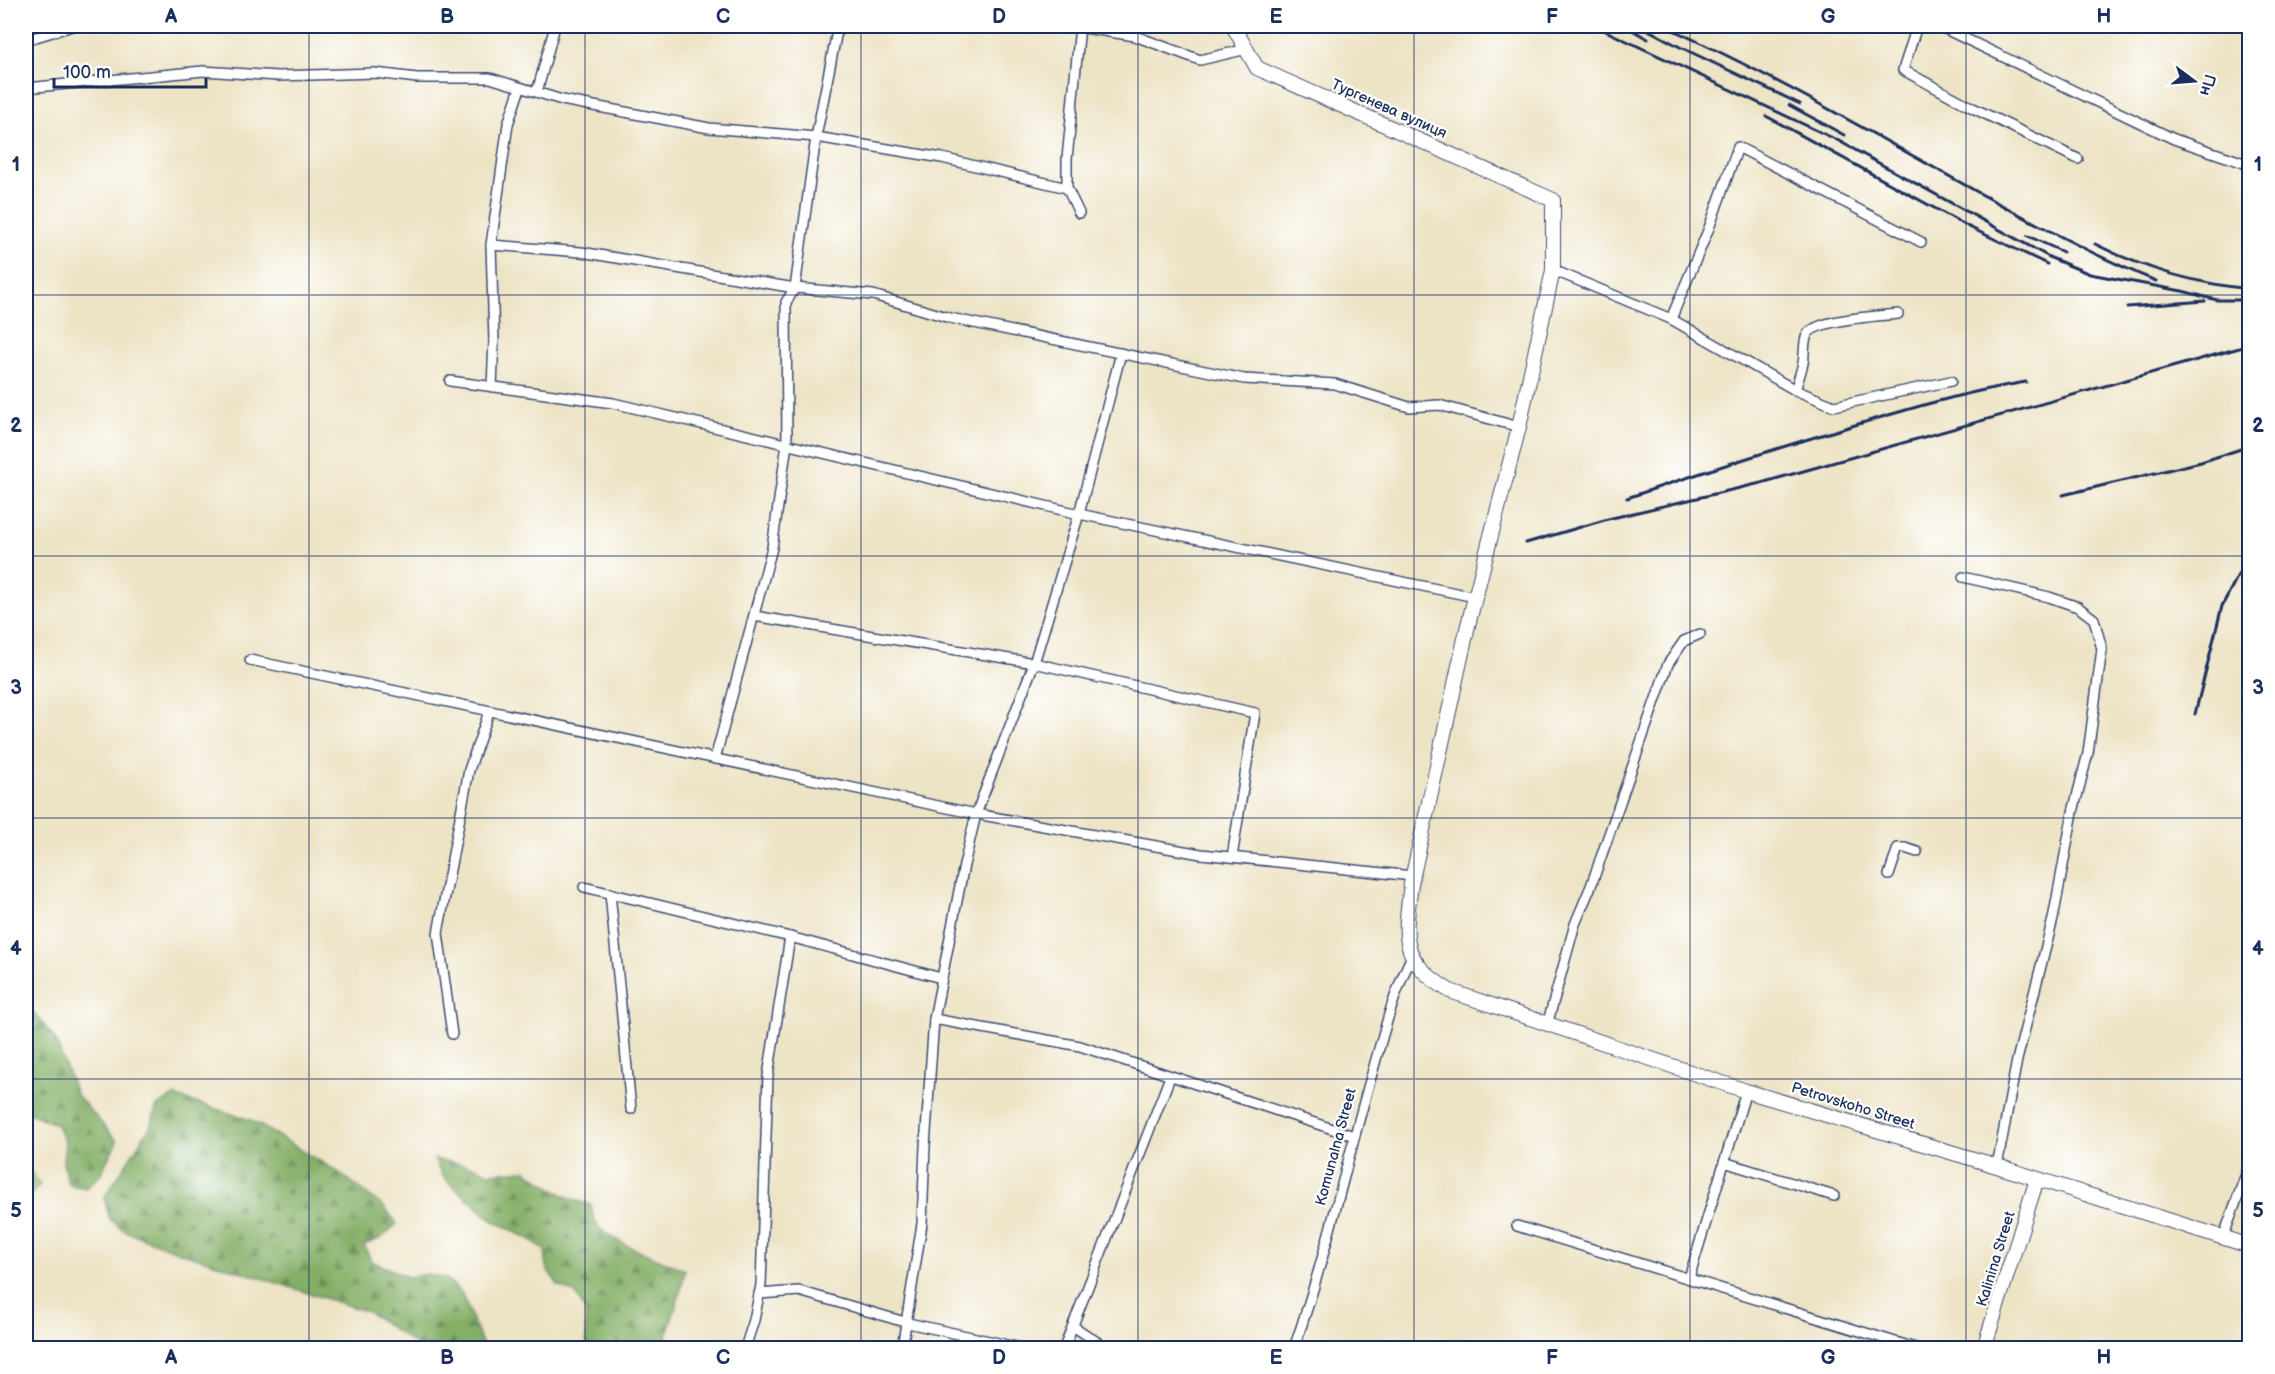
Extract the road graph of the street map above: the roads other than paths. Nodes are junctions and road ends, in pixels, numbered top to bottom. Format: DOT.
graph roads {
  1 [pos="72,26"];
  2 [pos="555,26"];
  3 [pos="838,26"];
  4 [pos="1077,26"];
  5 [pos="1233,26"];
  6 [pos="1917,26"];
  7 [pos="1939,26"];
  8 [pos="26,40"];
  9 [pos="1247,49"];
  10 [pos="26,88"];
  11 [pos="520,88"];
  12 [pos="537,92"];
  13 [pos="816,137"];
  14 [pos="2078,159"];
  15 [pos="2250,165"];
  16 [pos="1067,188"];
  17 [pos="1079,213"];
  18 [pos="1921,242"];
  19 [pos="491,245"];
  20 [pos="1553,270"];
  21 [pos="795,288"];
  22 [pos="1898,314"];
  23 [pos="1671,319"];
  24 [pos="1121,352"];
  25 [pos="450,381"];
  26 [pos="1951,381"];
  27 [pos="492,387"];
  28 [pos="1795,390"];
  29 [pos="1519,427"];
  30 [pos="787,444"];
  31 [pos="1079,514"];
  32 [pos="1963,578"];
  33 [pos="1475,597"];
  34 [pos="754,616"];
  35 [pos="1701,634"];
  36 [pos="250,660"];
  37 [pos="1034,663"];
  38 [pos="489,712"];
  39 [pos="715,759"];
  40 [pos="976,814"];
  41 [pos="1917,852"];
  42 [pos="1232,857"];
  43 [pos="1889,875"];
  44 [pos="1413,876"];
  45 [pos="584,887"];
  46 [pos="610,893"];
  47 [pos="790,937"];
  48 [pos="1412,956"];
  49 [pos="941,978"];
  50 [pos="933,1019"];
  51 [pos="1547,1025"];
  52 [pos="452,1034"];
  53 [pos="1170,1077"];
  54 [pos="1746,1091"];
  55 [pos="631,1109"];
  56 [pos="1354,1136"];
  57 [pos="1724,1162"];
  58 [pos="2250,1163"];
  59 [pos="1996,1166"];
  60 [pos="2037,1179"];
  61 [pos="1834,1196"];
  62 [pos="1517,1226"];
  63 [pos="2223,1238"];
  64 [pos="2250,1246"];
  65 [pos="1689,1278"];
  66 [pos="759,1293"];
  67 [pos="908,1323"];
  68 [pos="1073,1326"];
  69 [pos="745,1348"];
  70 [pos="902,1348"];
  71 [pos="1021,1348"];
  72 [pos="1064,1348"];
  73 [pos="1106,1348"];
  74 [pos="1294,1348"];
  75 [pos="1915,1348"];
  76 [pos="1984,1348"];
  1 -- 8 [label="street"];
  2 -- 12 [label="street"];
  3 -- 13 [label="street"];
  4 -- 9 [label="street"];
  4 -- 16 [label="street"];
  5 -- 9 [label="street, Тургенева вулиця"];
  6 -- 14 [label="street"];
  7 -- 15 [label="street"];
  9 -- 20 [label="street, Тургенева вулиця"];
  10 -- 11 [label="street"];
  11 -- 12 [label="street"];
  11 -- 19 [label="street"];
  12 -- 13 [label="street"];
  13 -- 16 [label="street"];
  13 -- 21 [label="street"];
  16 -- 17 [label="street"];
  18 -- 23 [label="street"];
  19 -- 21 [label="street"];
  19 -- 27 [label="street"];
  20 -- 23 [label="street"];
  20 -- 29 [label="street"];
  21 -- 24 [label="street"];
  21 -- 30 [label="street"];
  22 -- 28 [label="street"];
  23 -- 28 [label="street"];
  24 -- 29 [label="street"];
  24 -- 31 [label="street"];
  25 -- 27 [label="street"];
  26 -- 28 [label="street"];
  27 -- 30 [label="street"];
  29 -- 33 [label="street"];
  30 -- 31 [label="street"];
  30 -- 34 [label="street"];
  31 -- 33 [label="street"];
  31 -- 37 [label="street"];
  32 -- 59 [label="street"];
  33 -- 44 [label="street"];
  34 -- 37 [label="street"];
  34 -- 39 [label="street"];
  35 -- 51 [label="street"];
  36 -- 38 [label="street"];
  37 -- 40 [label="street"];
  37 -- 42 [label="street"];
  38 -- 39 [label="street"];
  38 -- 52 [label="street"];
  39 -- 40 [label="street"];
  40 -- 42 [label="street"];
  40 -- 49 [label="street"];
  41 -- 43 [label="street"];
  42 -- 44 [label="street"];
  44 -- 48 [label="street"];
  45 -- 46 [label="street"];
  46 -- 47 [label="street"];
  46 -- 55 [label="street"];
  47 -- 49 [label="street"];
  47 -- 66 [label="street"];
  48 -- 51 [label="street, Petrovskoho Street"];
  48 -- 56 [label="street, Komunalna Street"];
  49 -- 50 [label="street"];
  50 -- 53 [label="street"];
  50 -- 67 [label="street"];
  51 -- 54 [label="street, Petrovskoho Street"];
  53 -- 56 [label="street"];
  53 -- 68 [label="street"];
  54 -- 57 [label="street"];
  54 -- 59 [label="street, Petrovskoho Street"];
  56 -- 74 [label="street, Komunalna Street"];
  57 -- 61 [label="street"];
  57 -- 65 [label="street"];
  58 -- 63 [label="street"];
  59 -- 60 [label="street, Petrovskoho Street"];
  60 -- 63 [label="street, Petrovskoho Street"];
  60 -- 76 [label="street, Kalinina Street"];
  62 -- 65 [label="street"];
  63 -- 64 [label="street, Petrovskoho Street"];
  65 -- 75 [label="street"];
  66 -- 67 [label="street"];
  66 -- 69 [label="street"];
  67 -- 70 [label="street"];
  67 -- 71 [label="street"];
  68 -- 72 [label="street"];
  68 -- 73 [label="street"];
}
